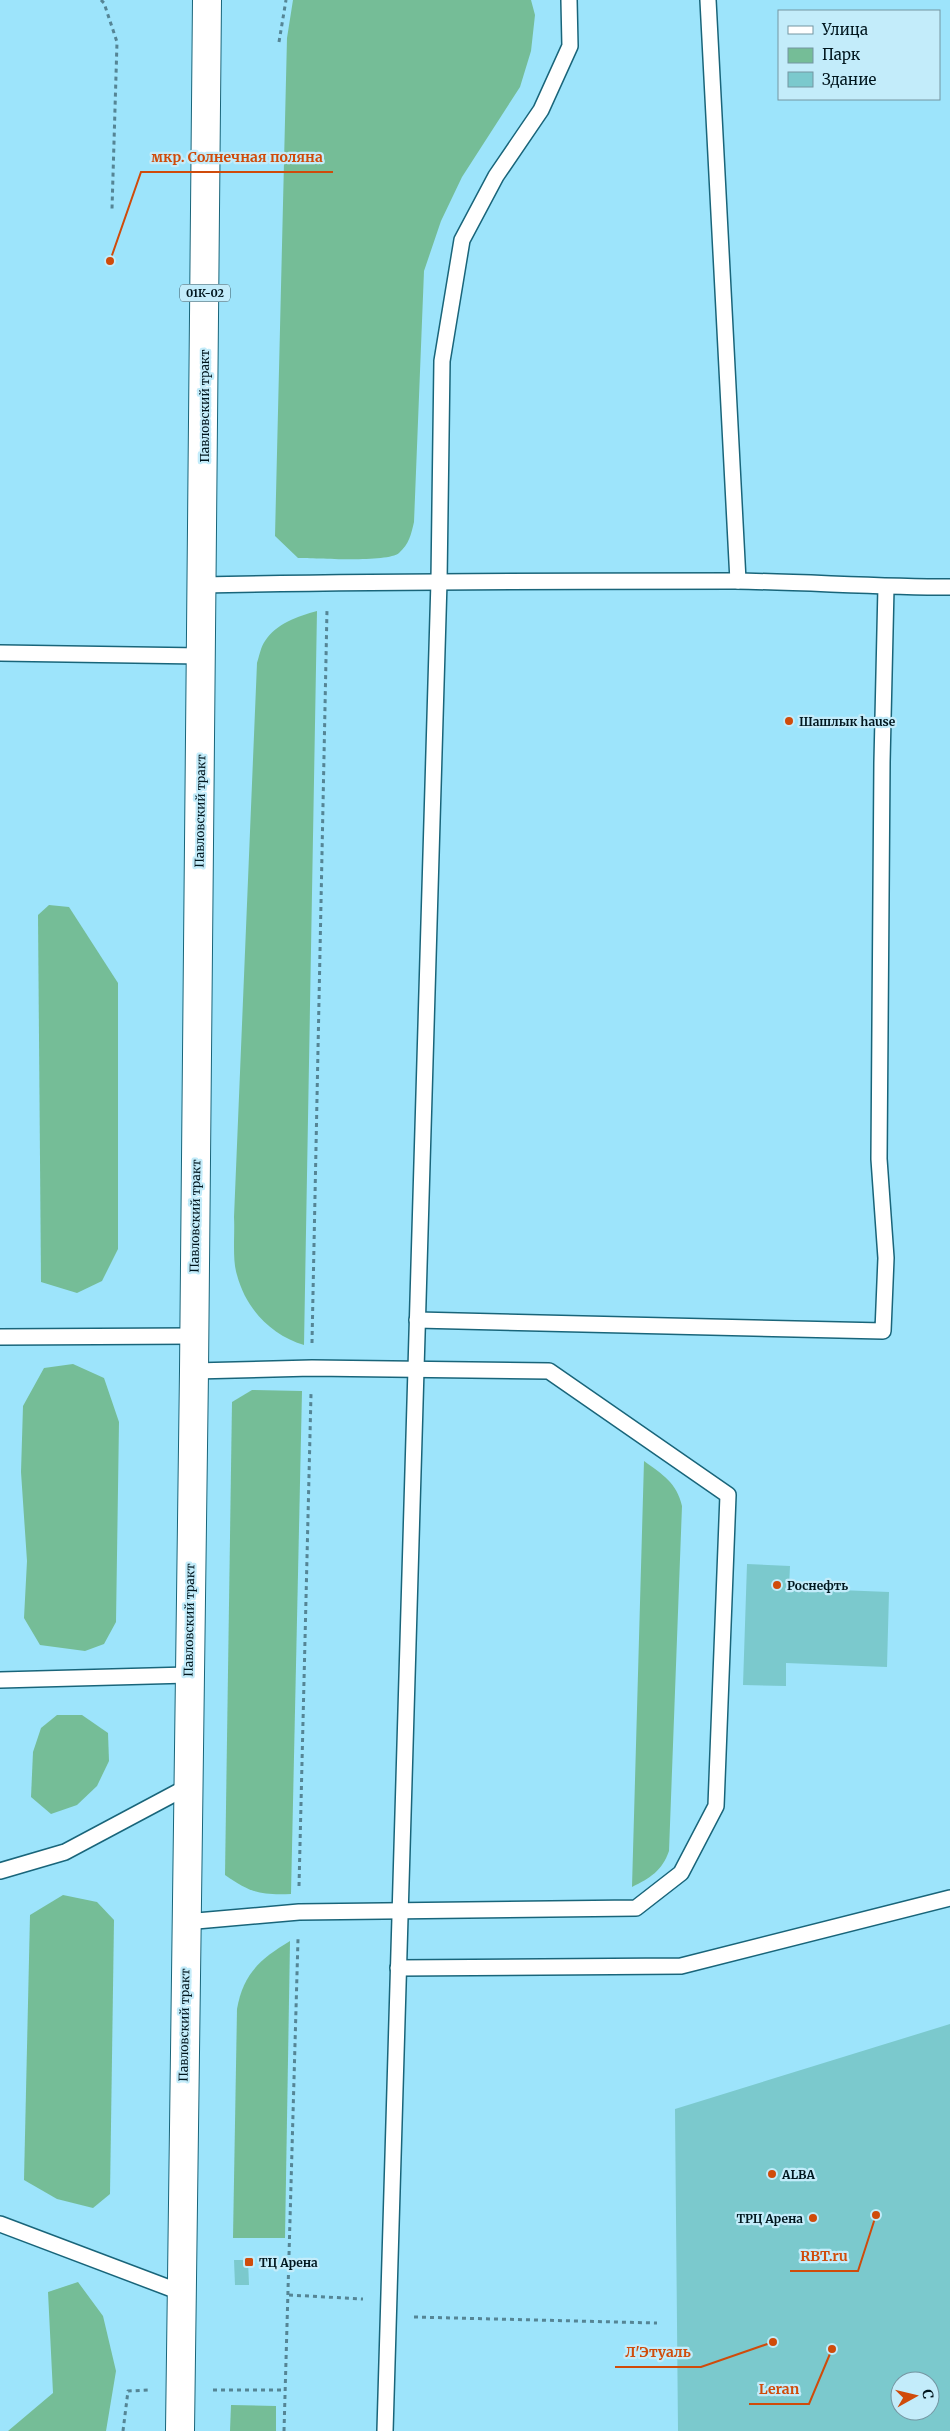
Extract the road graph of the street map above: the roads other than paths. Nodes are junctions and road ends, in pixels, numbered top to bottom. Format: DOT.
graph roads {
  1 [pos="207,0"];
  2 [pos="569,0"];
  3 [pos="708,0"];
  4 [pos="439,582"];
  5 [pos="738,582"];
  6 [pos="202,585"];
  7 [pos="886,587"];
  8 [pos="950,587"];
  9 [pos="0,653"];
  10 [pos="201,656"];
  11 [pos="417,1320"];
  12 [pos="194,1336"];
  13 [pos="0,1337"];
  14 [pos="416,1370"];
  15 [pos="194,1371"];
  16 [pos="188,1675"];
  17 [pos="0,1680"];
  18 [pos="187,1787"];
  19 [pos="0,1871"];
  20 [pos="950,1898"];
  21 [pos="400,1912"];
  22 [pos="185,1922"];
  23 [pos="398,1968"];
  24 [pos="0,2224"];
  25 [pos="180,2292"];
  26 [pos="180,2431"];
  27 [pos="385,2431"];
  1 -- 6 [label="main road, Павловский тракт / 01К-02"];
  2 -- 4 [label="lane"];
  3 -- 5 [label="lane"];
  4 -- 5 [label="lane"];
  4 -- 6 [label="lane"];
  4 -- 11 [label="lane"];
  5 -- 7 [label="lane"];
  6 -- 10 [label="main road, Павловский тракт"];
  7 -- 8 [label="lane"];
  7 -- 11 [label="lane"];
  9 -- 10 [label="lane"];
  10 -- 12 [label="main road, Павловский тракт"];
  11 -- 14 [label="lane"];
  12 -- 13 [label="lane"];
  12 -- 15 [label="main road, Павловский тракт"];
  14 -- 15 [label="lane"];
  14 -- 21 [label="lane"];
  14 -- 21 [label="lane"];
  15 -- 16 [label="main road, Павловский тракт"];
  16 -- 17 [label="lane"];
  16 -- 18 [label="main road, Павловский тракт"];
  18 -- 19 [label="lane"];
  18 -- 22 [label="main road, Павловский тракт"];
  20 -- 23 [label="lane"];
  21 -- 22 [label="lane"];
  21 -- 23 [label="lane"];
  22 -- 25 [label="main road, Павловский тракт"];
  23 -- 27 [label="lane"];
  24 -- 25 [label="lane"];
  25 -- 26 [label="main road, Павловский тракт"];
}
